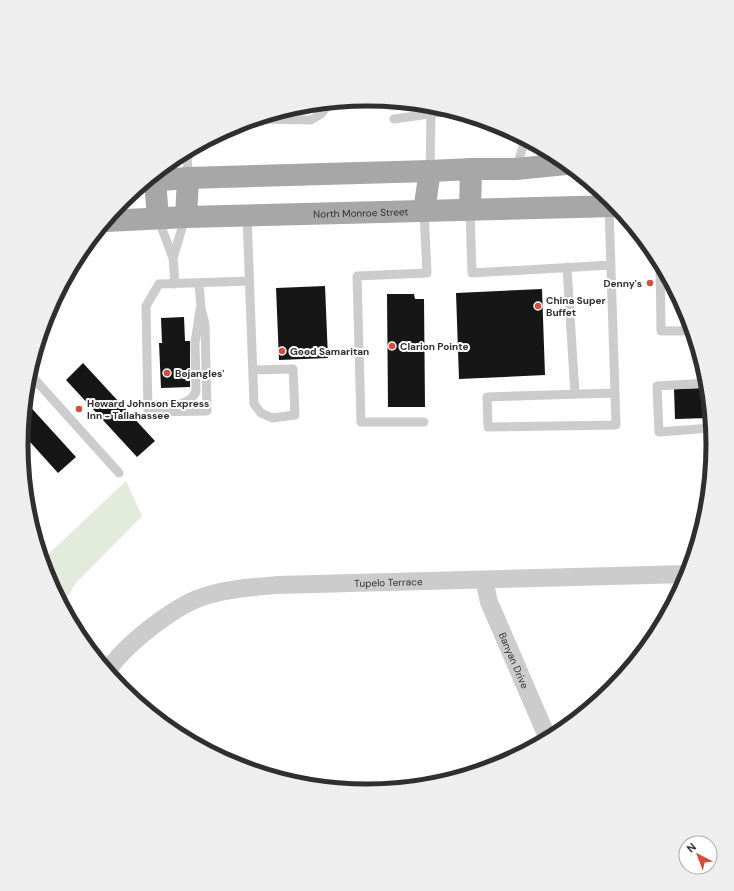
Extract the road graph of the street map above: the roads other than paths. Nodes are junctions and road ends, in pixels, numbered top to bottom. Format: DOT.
graph roads {
  1 [pos="325,109"];
  2 [pos="435,113"];
  3 [pos="431,114"];
  4 [pos="274,119"];
  5 [pos="394,119"];
  6 [pos="524,145"];
  7 [pos="187,159"];
  8 [pos="556,165"];
  9 [pos="471,169"];
  10 [pos="516,169"];
  11 [pos="430,171"];
  12 [pos="188,178"];
  13 [pos="158,180"];
  14 [pos="152,184"];
  15 [pos="607,206"];
  16 [pos="470,209"];
  17 [pos="424,210"];
  18 [pos="612,211"];
  19 [pos="247,216"];
  20 [pos="186,217"];
  21 [pos="158,218"];
  22 [pos="113,221"];
  23 [pos="173,258"];
  24 [pos="611,265"];
  25 [pos="567,267"];
  26 [pos="660,275"];
  27 [pos="250,281"];
  28 [pos="199,283"];
  29 [pos="176,284"];
  30 [pos="201,308"];
  31 [pos="686,331"];
  32 [pos="253,370"];
  33 [pos="35,380"];
  34 [pos="700,383"];
  35 [pos="615,393"];
  36 [pos="575,394"];
  37 [pos="148,405"];
  38 [pos="424,422"];
  39 [pos="705,428"];
  40 [pos="119,473"];
  41 [pos="680,574"];
  42 [pos="484,580"];
  43 [pos="110,668"];
  44 [pos="545,733"];
  1 -- 4 [label="lane"];
  2 -- 3 [label="lane"];
  3 -- 5 [label="lane"];
  3 -- 11 [label="lane"];
  6 -- 10 [label="lane"];
  7 -- 12 [label="lane"];
  8 -- 10 [label="main road"];
  9 -- 10 [label="main road"];
  9 -- 11 [label="main road"];
  9 -- 16 [label="main road"];
  11 -- 12 [label="main road"];
  11 -- 17 [label="main road"];
  12 -- 13 [label="main road"];
  12 -- 20 [label="main road"];
  14 -- 21 [label="main road"];
  15 -- 16 [label="main road, North Monroe Street"];
  16 -- 17 [label="main road, North Monroe Street"];
  16 -- 25 [label="lane"];
  17 -- 19 [label="main road, North Monroe Street"];
  17 -- 38 [label="lane"];
  18 -- 24 [label="lane"];
  19 -- 20 [label="main road, North Monroe Street"];
  19 -- 27 [label="lane"];
  20 -- 21 [label="main road, North Monroe Street"];
  20 -- 23 [label="lane"];
  21 -- 22 [label="main road, North Monroe Street"];
  21 -- 23 [label="lane"];
  23 -- 29 [label="lane"];
  24 -- 25 [label="lane"];
  24 -- 35 [label="lane"];
  25 -- 36 [label="lane"];
  26 -- 31 [label="lane"];
  27 -- 28 [label="lane"];
  27 -- 32 [label="lane"];
  28 -- 29 [label="lane"];
  28 -- 30 [label="lane"];
  29 -- 37 [label="lane"];
  30 -- 37 [label="lane"];
  30 -- 37 [label="lane"];
  32 -- 32 [label="lane"];
  33 -- 40 [label="lane"];
  34 -- 39 [label="lane"];
  35 -- 36 [label="lane"];
  35 -- 36 [label="lane"];
  41 -- 42 [label="street, Tupelo Terrace"];
  42 -- 43 [label="street, Tupelo Terrace"];
  42 -- 44 [label="street, Banyan Drive"];
}
